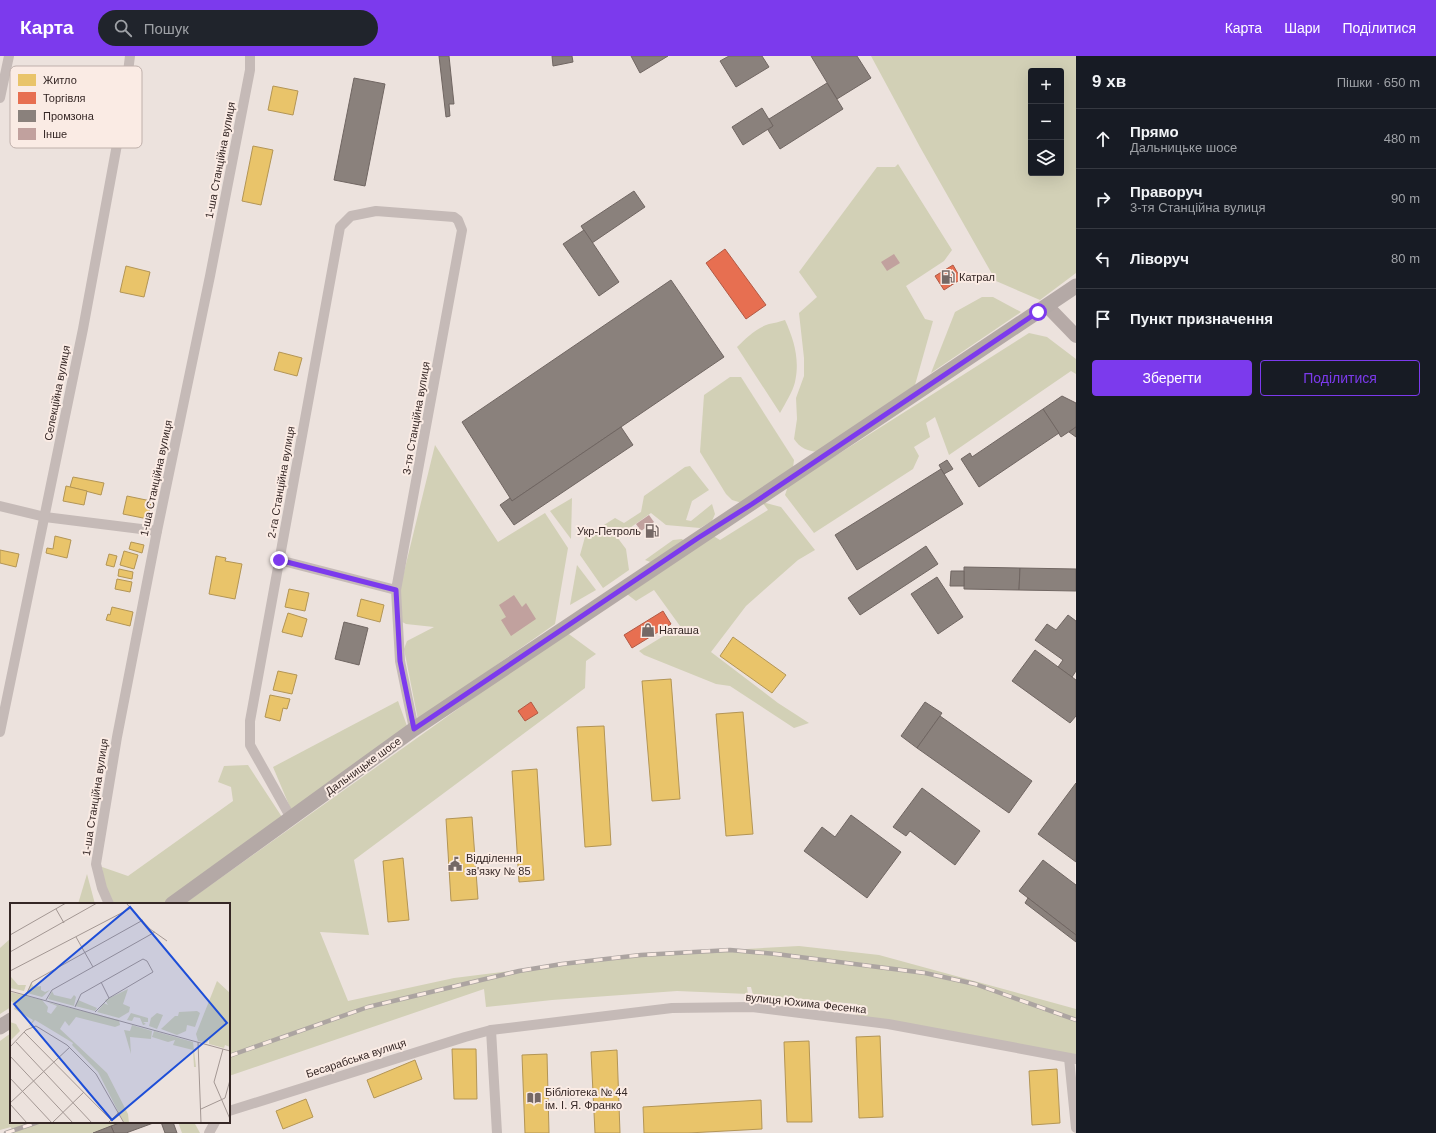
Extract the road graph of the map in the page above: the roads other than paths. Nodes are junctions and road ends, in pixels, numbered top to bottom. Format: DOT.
graph roads {
  1 [pos="9,56"];
  2 [pos="130,56"];
  3 [pos="250,56"];
  4 [pos="129,66"];
  5 [pos="0,98"];
  6 [pos="115,148"];
  7 [pos="351,216"];
  8 [pos="1076,286"];
  9 [pos="1047,306"];
  10 [pos="1076,336"];
  11 [pos="0,506"];
  12 [pos="44,517"];
  13 [pos="157,531"];
  14 [pos="279,560"];
  15 [pos="396,590"];
  16 [pos="414,729"];
  17 [pos="0,732"];
  18 [pos="291,818"];
  19 [pos="109,903"];
  20 [pos="173,903"];
  21 [pos="491,1030"];
  22 [pos="1073,1058"];
  23 [pos="230,1111"];
  24 [pos="214,1123"];
  25 [pos="1076,1128"];
  26 [pos="209,1133"];
  27 [pos="497,1133"];
  1 -- 5 [label="street"];
  2 -- 4 [label="street, Селекційна вулиця"];
  3 -- 13 [label="street, 1-ша Станційна вулиця"];
  6 -- 12 [label="street, Селекційна вулиця"];
  7 -- 14 [label="street, 2-га Станційна вулиця"];
  7 -- 15 [label="street, 3-тя Станційна вулиця"];
  8 -- 9 [label="main road, Дальницьке шосе"];
  9 -- 10 [label="street"];
  9 -- 16 [label="main road, Дальницьке шосе"];
  11 -- 12 [label="street"];
  12 -- 13 [label="street"];
  12 -- 17 [label="street, Селекційна вулиця"];
  13 -- 19 [label="street, 1-ша Станційна вулиця"];
  14 -- 15 [label="street"];
  14 -- 18 [label="street, 2-га Станційна вулиця"];
  15 -- 16 [label="street, 3-тя Станційна вулиця"];
  16 -- 18 [label="main road, Дальницьке шосе"];
  18 -- 20 [label="main road, Дальницьке шосе"];
  21 -- 22 [label="street, вулиця Юхима Фесенка"];
  21 -- 23 [label="street, Бесарабська вулиця"];
  21 -- 27 [label="street"];
  22 -- 25 [label="street"];
  24 -- 26 [label="street"];
}
